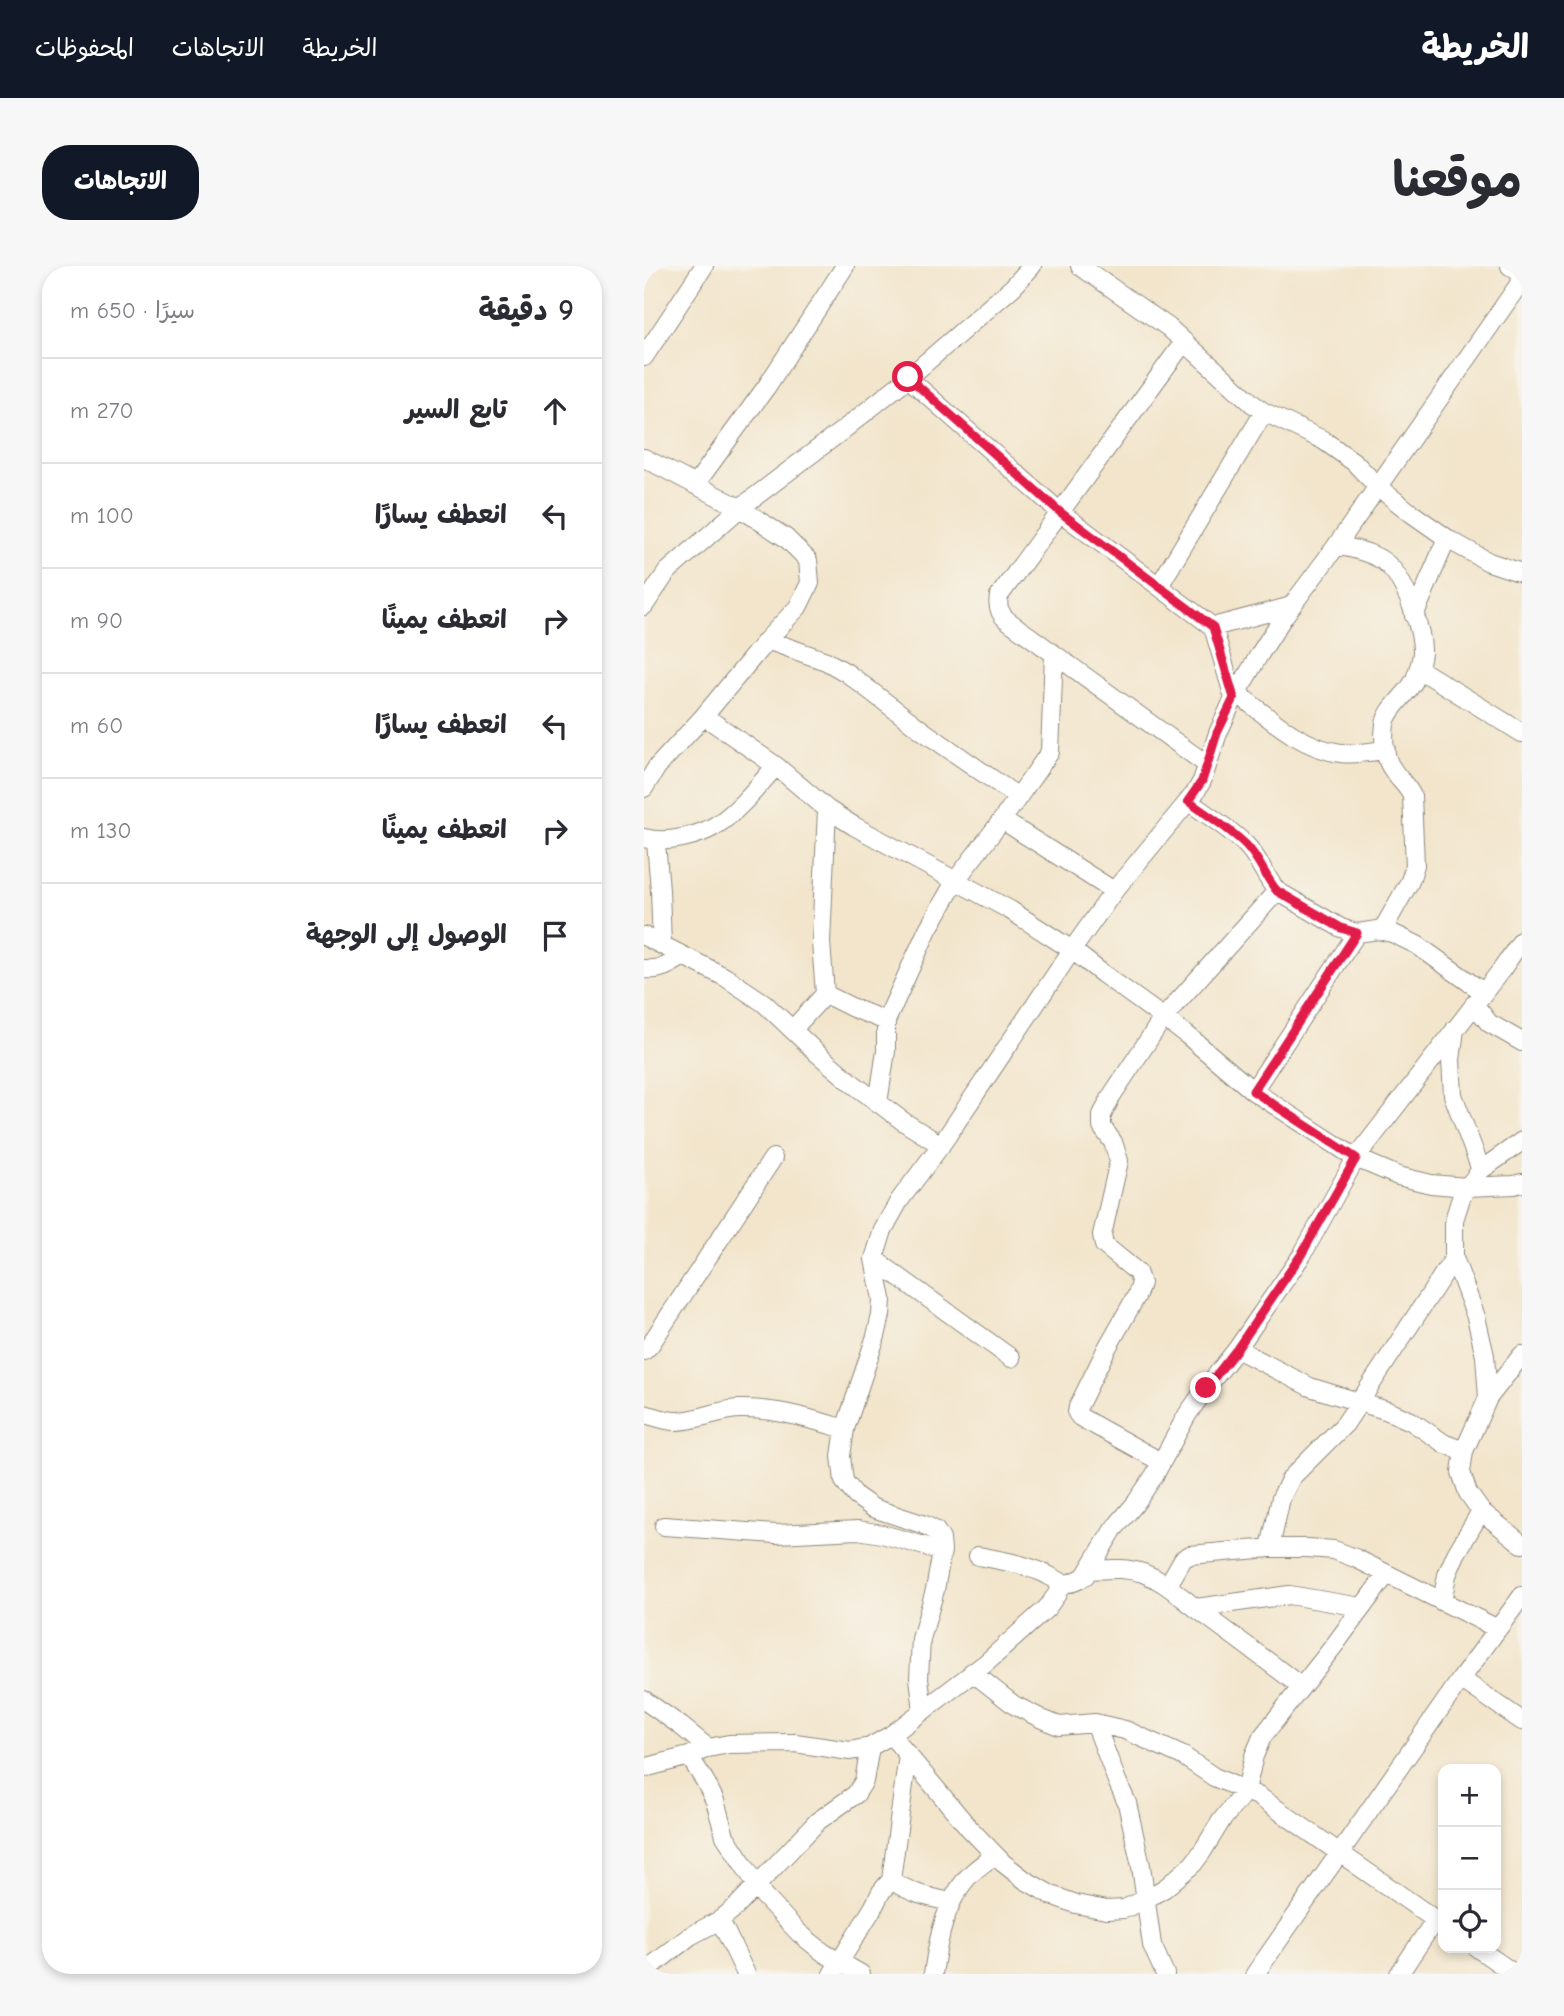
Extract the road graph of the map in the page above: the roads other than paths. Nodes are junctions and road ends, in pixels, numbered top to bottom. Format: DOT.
graph roads {
  1 [pos="704,266"];
  2 [pos="845,266"];
  3 [pos="1032,266"];
  4 [pos="1080,266"];
  5 [pos="1510,266"];
  6 [pos="1522,274"];
  7 [pos="1522,280"];
  8 [pos="1184,342"];
  9 [pos="644,357"];
  10 [pos="908,377"];
  11 [pos="1264,412"];
  12 [pos="644,458"];
  13 [pos="695,485"];
  14 [pos="1378,487"];
  15 [pos="740,508"];
  16 [pos="1060,512"];
  17 [pos="1447,538"];
  18 [pos="1337,545"];
  19 [pos="1522,573"];
  20 [pos="1158,586"];
  21 [pos="644,606"];
  22 [pos="1292,606"];
  23 [pos="1414,615"];
  24 [pos="1213,627"];
  25 [pos="767,640"];
  26 [pos="1054,654"];
  27 [pos="1419,669"];
  28 [pos="1235,695"];
  29 [pos="704,716"];
  30 [pos="1522,733"];
  31 [pos="1386,750"];
  32 [pos="1206,764"];
  33 [pos="776,766"];
  34 [pos="644,788"];
  35 [pos="1018,797"];
  36 [pos="1188,801"];
  37 [pos="827,809"];
  38 [pos="1002,820"];
  39 [pos="650,840"];
  40 [pos="956,880"];
  41 [pos="1114,891"];
  42 [pos="1277,891"];
  43 [pos="1382,931"];
  44 [pos="1357,933"];
  45 [pos="644,936"];
  46 [pos="1522,940"];
  47 [pos="662,945"];
  48 [pos="1072,950"];
  49 [pos="682,957"];
  50 [pos="644,969"];
  51 [pos="825,994"];
  52 [pos="1479,998"];
  53 [pos="1163,1017"];
  54 [pos="886,1021"];
  55 [pos="793,1029"];
  56 [pos="1455,1029"];
  57 [pos="1522,1042"];
  58 [pos="1253,1091"];
  59 [pos="878,1102"];
  60 [pos="941,1146"];
  61 [pos="1517,1151"];
  62 [pos="773,1158"];
  63 [pos="1356,1158"];
  64 [pos="1481,1170"];
  65 [pos="1522,1183"];
  66 [pos="1467,1187"];
  67 [pos="1454,1258"];
  68 [pos="874,1259"];
  69 [pos="1237,1349"];
  70 [pos="644,1352"];
  71 [pos="1522,1355"];
  72 [pos="1011,1358"];
  73 [pos="1488,1398"];
  74 [pos="1357,1403"];
  75 [pos="644,1414"];
  76 [pos="845,1429"];
  77 [pos="1464,1451"];
  78 [pos="1161,1462"];
  79 [pos="1481,1511"];
  80 [pos="664,1526"];
  81 [pos="1522,1544"];
  82 [pos="1270,1548"];
  83 [pos="942,1551"];
  84 [pos="978,1556"];
  85 [pos="1090,1570"];
  86 [pos="1387,1575"];
  87 [pos="1062,1582"];
  88 [pos="1168,1585"];
  89 [pos="1522,1595"];
  90 [pos="1442,1602"];
  91 [pos="1361,1607"];
  92 [pos="1196,1608"];
  93 [pos="1497,1629"];
  94 [pos="972,1672"];
  95 [pos="1461,1679"];
  96 [pos="1301,1687"];
  97 [pos="644,1700"];
  98 [pos="923,1711"];
  99 [pos="1522,1721"];
  100 [pos="1096,1723"];
  101 [pos="891,1735"];
  102 [pos="870,1747"];
  103 [pos="708,1748"];
  104 [pos="908,1755"];
  105 [pos="689,1756"];
  106 [pos="644,1768"];
  107 [pos="1246,1790"];
  108 [pos="995,1854"];
  109 [pos="1339,1854"];
  110 [pos="891,1880"];
  111 [pos="757,1886"];
  112 [pos="1146,1899"];
  113 [pos="951,1902"];
  114 [pos="720,1920"];
  115 [pos="1438,1921"];
  116 [pos="1438,1923"];
  117 [pos="1484,1953"];
  118 [pos="836,1968"];
  119 [pos="644,1972"];
  120 [pos="746,1974"];
  121 [pos="861,1974"];
  122 [pos="933,1974"];
  123 [pos="1165,1974"];
  124 [pos="1255,1974"];
  125 [pos="1399,1974"];
  126 [pos="1515,1974"];
  1 -- 9 [label="street"];
  2 -- 13 [label="street"];
  3 -- 10 [label="street"];
  4 -- 8 [label="street"];
  5 -- 6 [label="street"];
  7 -- 14 [label="street"];
  8 -- 11 [label="street"];
  8 -- 16 [label="street"];
  10 -- 15 [label="street"];
  10 -- 16 [label="street"];
  11 -- 14 [label="street"];
  11 -- 20 [label="street"];
  12 -- 13 [label="street"];
  13 -- 15 [label="street"];
  14 -- 17 [label="street"];
  14 -- 18 [label="street"];
  15 -- 21 [label="street"];
  15 -- 25 [label="street"];
  16 -- 20 [label="street"];
  16 -- 26 [label="street"];
  17 -- 19 [label="street"];
  17 -- 23 [label="street"];
  18 -- 22 [label="street"];
  18 -- 23 [label="street"];
  20 -- 24 [label="street"];
  22 -- 24 [label="street"];
  22 -- 28 [label="street"];
  23 -- 27 [label="street"];
  24 -- 28 [label="street"];
  25 -- 29 [label="street"];
  25 -- 35 [label="street"];
  26 -- 32 [label="street"];
  26 -- 35 [label="street"];
  27 -- 30 [label="street"];
  27 -- 31 [label="street"];
  28 -- 31 [label="street"];
  28 -- 32 [label="street"];
  29 -- 33 [label="street"];
  29 -- 34 [label="street"];
  31 -- 43 [label="street"];
  32 -- 36 [label="street"];
  33 -- 37 [label="street"];
  33 -- 39 [label="street"];
  35 -- 38 [label="street"];
  36 -- 41 [label="street"];
  36 -- 42 [label="street"];
  37 -- 40 [label="street"];
  37 -- 51 [label="street"];
  38 -- 40 [label="street"];
  38 -- 41 [label="street"];
  39 -- 47 [label="street"];
  40 -- 48 [label="street"];
  40 -- 54 [label="street"];
  41 -- 48 [label="street"];
  42 -- 44 [label="street"];
  42 -- 53 [label="street"];
  43 -- 44 [label="street"];
  43 -- 52 [label="street"];
  44 -- 58 [label="street"];
  45 -- 47 [label="street"];
  46 -- 52 [label="street"];
  47 -- 49 [label="street"];
  48 -- 53 [label="street"];
  48 -- 60 [label="street"];
  49 -- 50 [label="street"];
  49 -- 55 [label="street"];
  51 -- 54 [label="street"];
  51 -- 55 [label="street"];
  52 -- 56 [label="street"];
  52 -- 57 [label="street"];
  53 -- 58 [label="street"];
  53 -- 78 [label="street"];
  54 -- 59 [label="street"];
  55 -- 59 [label="street"];
  56 -- 63 [label="street"];
  56 -- 64 [label="street"];
  58 -- 63 [label="street"];
  59 -- 60 [label="street"];
  60 -- 68 [label="street"];
  61 -- 64 [label="street"];
  62 -- 70 [label="street"];
  63 -- 66 [label="street"];
  63 -- 69 [label="street"];
  64 -- 66 [label="street"];
  65 -- 66 [label="street"];
  66 -- 67 [label="street"];
  67 -- 73 [label="street"];
  67 -- 74 [label="street"];
  68 -- 72 [label="street"];
  68 -- 76 [label="street"];
  69 -- 74 [label="street"];
  69 -- 78 [label="street"];
  71 -- 73 [label="street"];
  73 -- 77 [label="street"];
  74 -- 77 [label="street"];
  74 -- 82 [label="street"];
  75 -- 76 [label="street"];
  76 -- 83 [label="street"];
  77 -- 79 [label="street"];
  78 -- 85 [label="street"];
  79 -- 81 [label="street"];
  79 -- 90 [label="street"];
  80 -- 83 [label="street"];
  82 -- 86 [label="street"];
  82 -- 88 [label="street"];
  83 -- 98 [label="street"];
  84 -- 87 [label="street"];
  85 -- 87 [label="street"];
  85 -- 88 [label="street"];
  86 -- 90 [label="street"];
  86 -- 91 [label="street"];
  87 -- 94 [label="street"];
  88 -- 92 [label="street"];
  89 -- 93 [label="street"];
  90 -- 93 [label="street"];
  91 -- 92 [label="street"];
  91 -- 96 [label="street"];
  92 -- 96 [label="street"];
  93 -- 95 [label="street"];
  94 -- 98 [label="street"];
  94 -- 100 [label="street"];
  95 -- 99 [label="street"];
  95 -- 109 [label="street"];
  96 -- 107 [label="street"];
  97 -- 103 [label="street"];
  98 -- 101 [label="street"];
  100 -- 107 [label="street"];
  100 -- 112 [label="street"];
  101 -- 102 [label="street"];
  101 -- 104 [label="street"];
  102 -- 103 [label="street"];
  102 -- 111 [label="street"];
  103 -- 105 [label="street"];
  104 -- 108 [label="street"];
  104 -- 110 [label="street"];
  105 -- 106 [label="street"];
  105 -- 111 [label="street"];
  107 -- 109 [label="street"];
  107 -- 112 [label="street"];
  108 -- 112 [label="street"];
  108 -- 113 [label="street"];
  109 -- 115 [label="street"];
  109 -- 124 [label="street"];
  110 -- 113 [label="street"];
  110 -- 118 [label="street"];
  111 -- 114 [label="street"];
  111 -- 118 [label="street"];
  112 -- 123 [label="street"];
  113 -- 122 [label="street"];
  114 -- 119 [label="street"];
  114 -- 120 [label="street"];
  116 -- 125 [label="street"];
  117 -- 126 [label="street"];
  118 -- 121 [label="street"];
}
